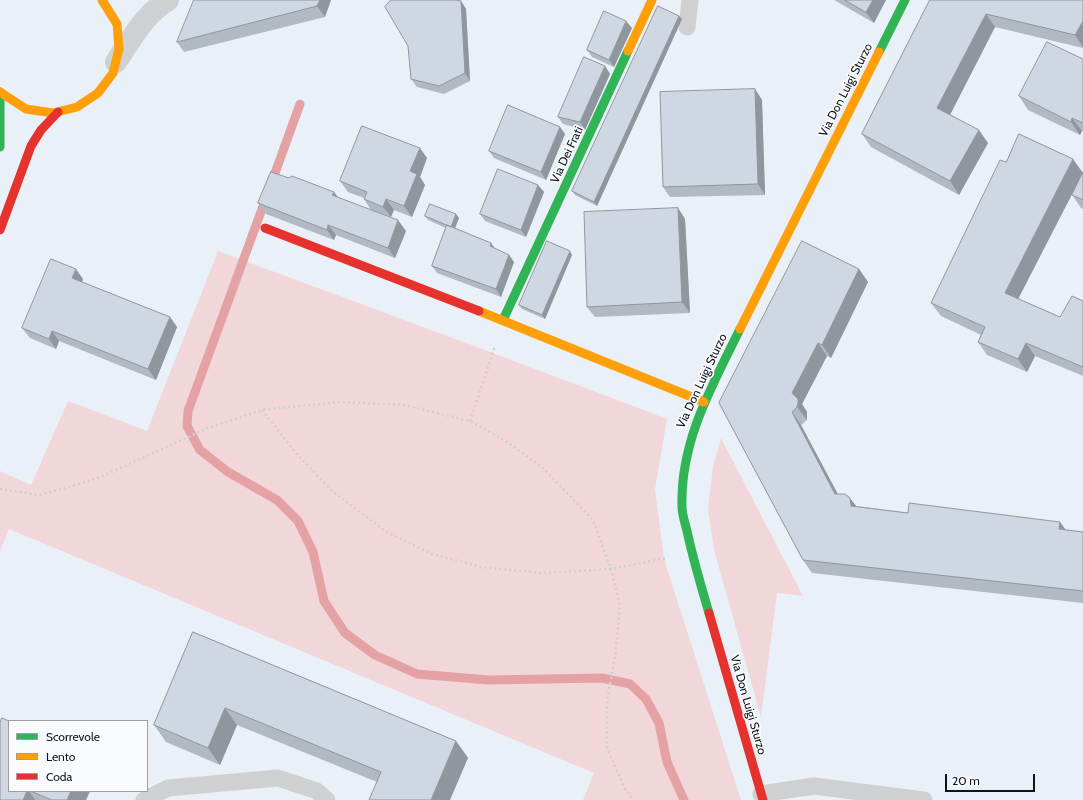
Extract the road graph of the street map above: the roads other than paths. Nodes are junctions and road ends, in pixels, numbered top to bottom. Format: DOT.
graph roads {
  1 [pos="102,0"];
  2 [pos="168,0"];
  3 [pos="652,0"];
  4 [pos="690,0"];
  5 [pos="905,0"];
  6 [pos="687,27"];
  7 [pos="116,62"];
  8 [pos="0,92"];
  9 [pos="58,112"];
  10 [pos="0,147"];
  11 [pos="265,228"];
  12 [pos="0,230"];
  13 [pos="503,320"];
  14 [pos="704,402"];
  15 [pos="762,797"];
  16 [pos="144,800"];
  17 [pos="327,800"];
  18 [pos="924,800"];
  1 -- 7 [label="street"];
  2 -- 7 [label="street"];
  3 -- 13 [label="street, Via Dei Frati"];
  4 -- 6 [label="lane"];
  5 -- 14 [label="street, Via Don Luigi Sturzo"];
  7 -- 9 [label="street"];
  8 -- 9 [label="street"];
  8 -- 10 [label="street"];
  9 -- 12 [label="street"];
  11 -- 13 [label="street"];
  13 -- 14 [label="street"];
  14 -- 15 [label="street, Via Don Luigi Sturzo"];
  15 -- 18 [label="lane"];
  16 -- 17 [label="lane"];
}
